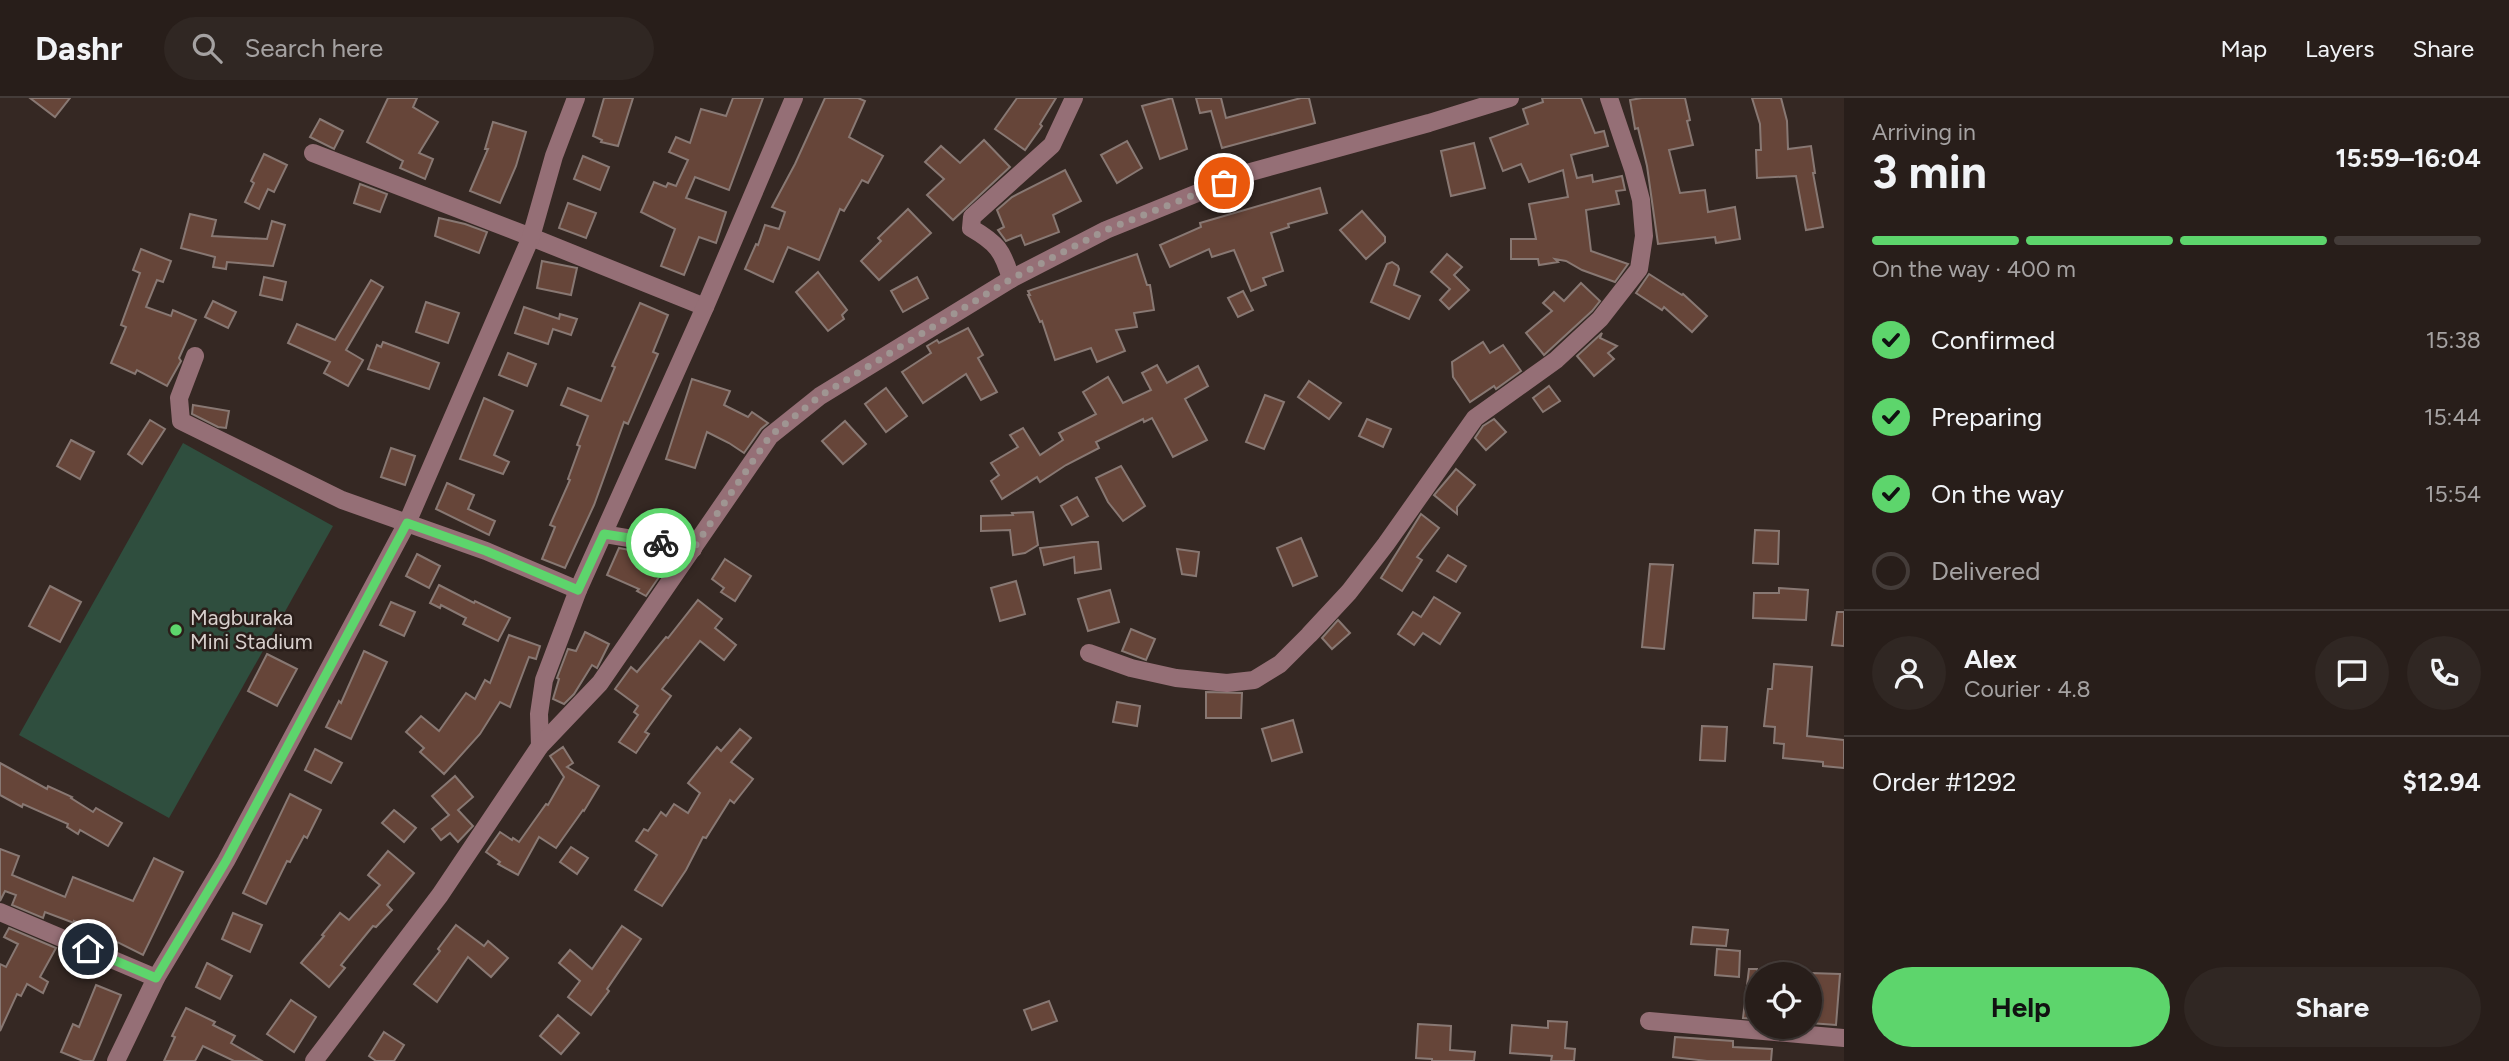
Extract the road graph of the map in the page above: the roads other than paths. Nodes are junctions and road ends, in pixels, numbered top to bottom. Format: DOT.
graph roads {
  1 [pos="576,98"];
  2 [pos="794,98"];
  3 [pos="1074,98"];
  4 [pos="1510,98"];
  5 [pos="1609,98"];
  6 [pos="313,153"];
  7 [pos="531,237"];
  8 [pos="1011,279"];
  9 [pos="705,307"];
  10 [pos="195,356"];
  11 [pos="407,523"];
  12 [pos="604,534"];
  13 [pos="693,549"];
  14 [pos="578,590"];
  15 [pos="1089,653"];
  16 [pos="540,746"];
  17 [pos="1,916"];
  18 [pos="156,978"];
  19 [pos="1649,1021"];
  20 [pos="1844,1038"];
  21 [pos="116,1061"];
  22 [pos="314,1061"];
  1 -- 7 [label="street"];
  2 -- 9 [label="street"];
  3 -- 8 [label="street"];
  4 -- 8 [label="street"];
  5 -- 15 [label="street"];
  6 -- 7 [label="street"];
  7 -- 9 [label="street"];
  7 -- 11 [label="street"];
  8 -- 13 [label="street"];
  9 -- 12 [label="street"];
  10 -- 11 [label="street"];
  11 -- 14 [label="street"];
  11 -- 18 [label="street"];
  12 -- 13 [label="street"];
  12 -- 14 [label="street"];
  13 -- 16 [label="street"];
  14 -- 16 [label="street"];
  16 -- 22 [label="street"];
  17 -- 18 [label="street"];
  18 -- 21 [label="street"];
  19 -- 20 [label="street"];
}
